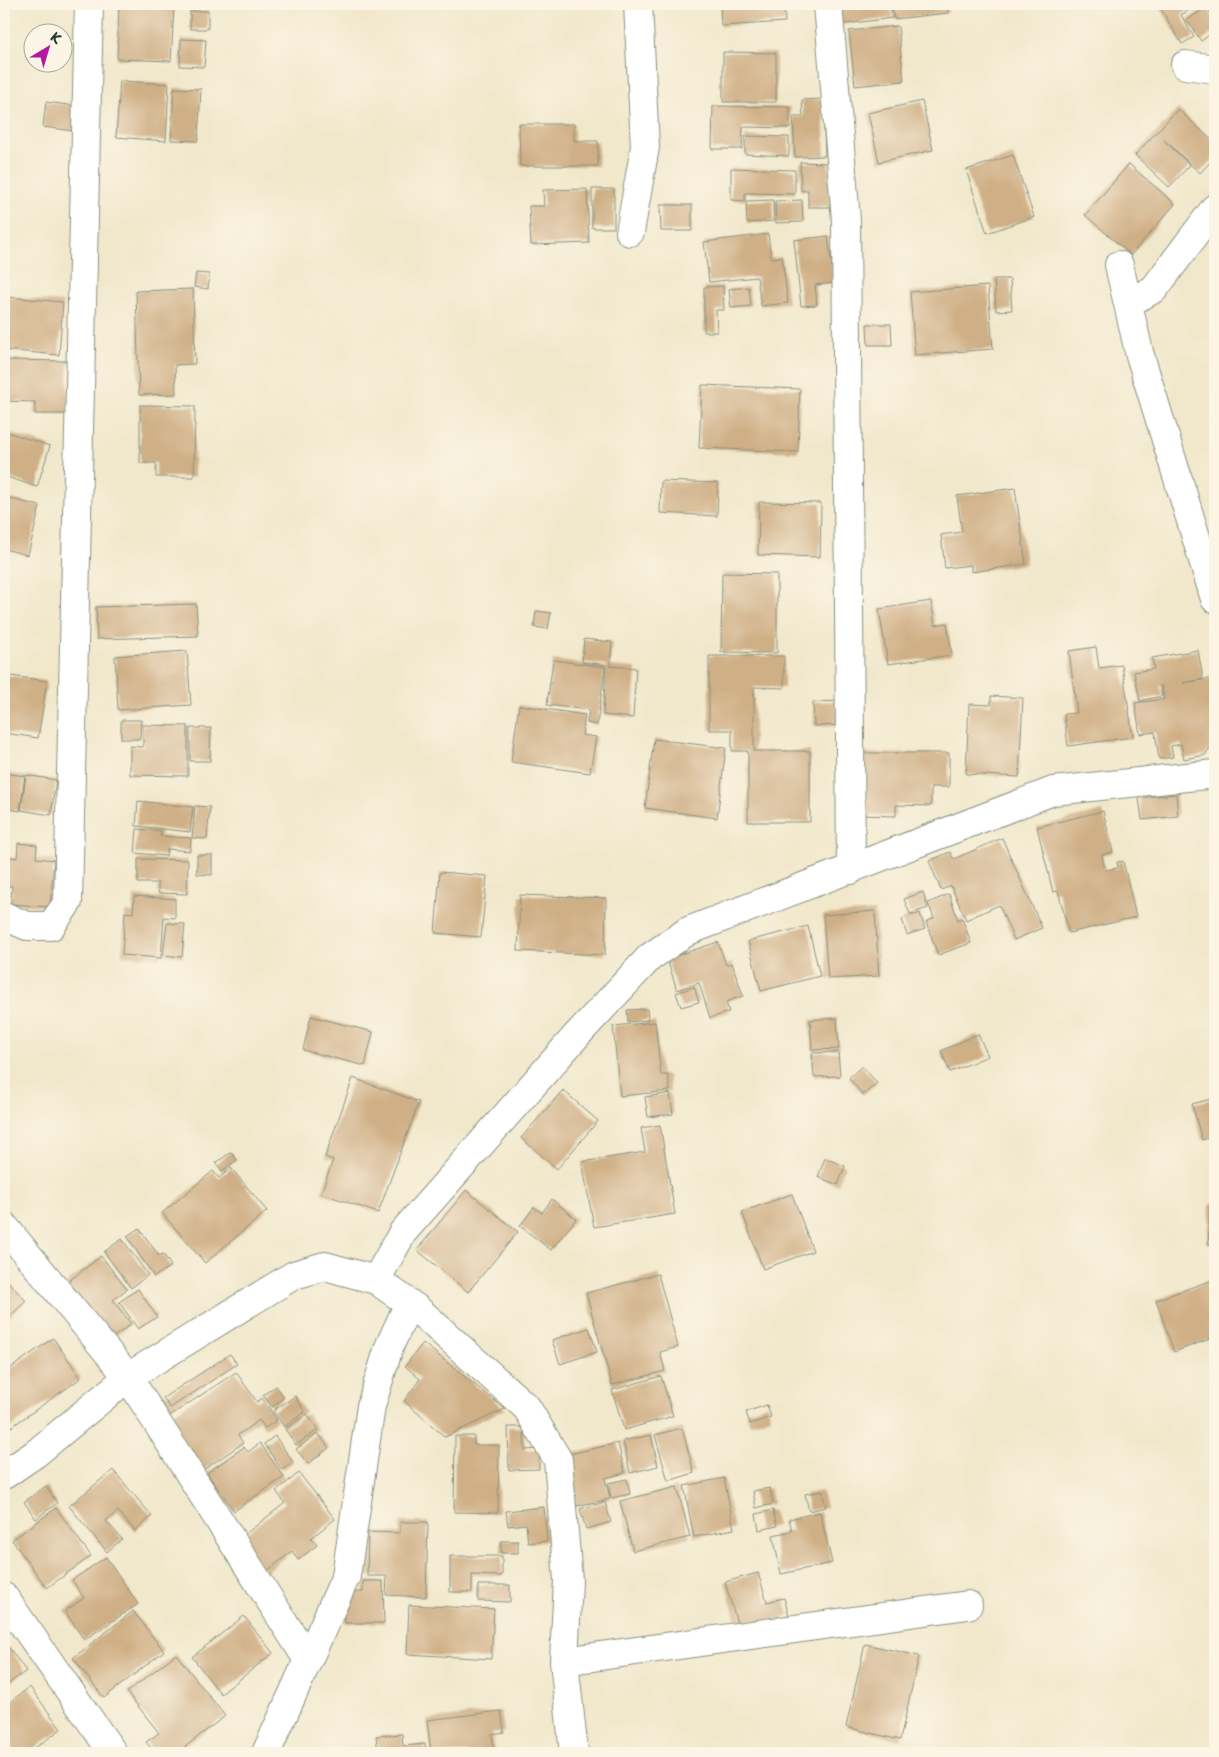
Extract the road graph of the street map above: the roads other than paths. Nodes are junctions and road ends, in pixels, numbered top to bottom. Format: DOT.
graph roads {
  1 [pos="89,4"];
  2 [pos="638,4"];
  3 [pos="828,4"];
  4 [pos="1185,64"];
  5 [pos="1215,69"];
  6 [pos="1215,208"];
  7 [pos="630,232"];
  8 [pos="1119,265"];
  9 [pos="1128,304"];
  10 [pos="1215,599"];
  11 [pos="1215,774"];
  12 [pos="851,870"];
  13 [pos="4,916"];
  14 [pos="4,1226"];
  15 [pos="376,1280"];
  16 [pos="409,1303"];
  17 [pos="128,1376"];
  18 [pos="4,1475"];
  19 [pos="4,1597"];
  20 [pos="968,1605"];
  21 [pos="308,1660"];
  22 [pos="564,1661"];
  23 [pos="113,1753"];
  24 [pos="266,1753"];
  25 [pos="574,1753"];
  1 -- 13 [label="street"];
  2 -- 7 [label="street"];
  3 -- 12 [label="street"];
  4 -- 5 [label="street"];
  6 -- 9 [label="street"];
  8 -- 9 [label="street"];
  9 -- 10 [label="street"];
  11 -- 12 [label="street"];
  12 -- 15 [label="street"];
  14 -- 17 [label="street"];
  15 -- 16 [label="street"];
  15 -- 17 [label="street"];
  16 -- 21 [label="street"];
  16 -- 22 [label="street"];
  17 -- 18 [label="street"];
  17 -- 21 [label="street"];
  19 -- 23 [label="street"];
  20 -- 22 [label="street"];
  21 -- 24 [label="street"];
  22 -- 25 [label="street"];
}
